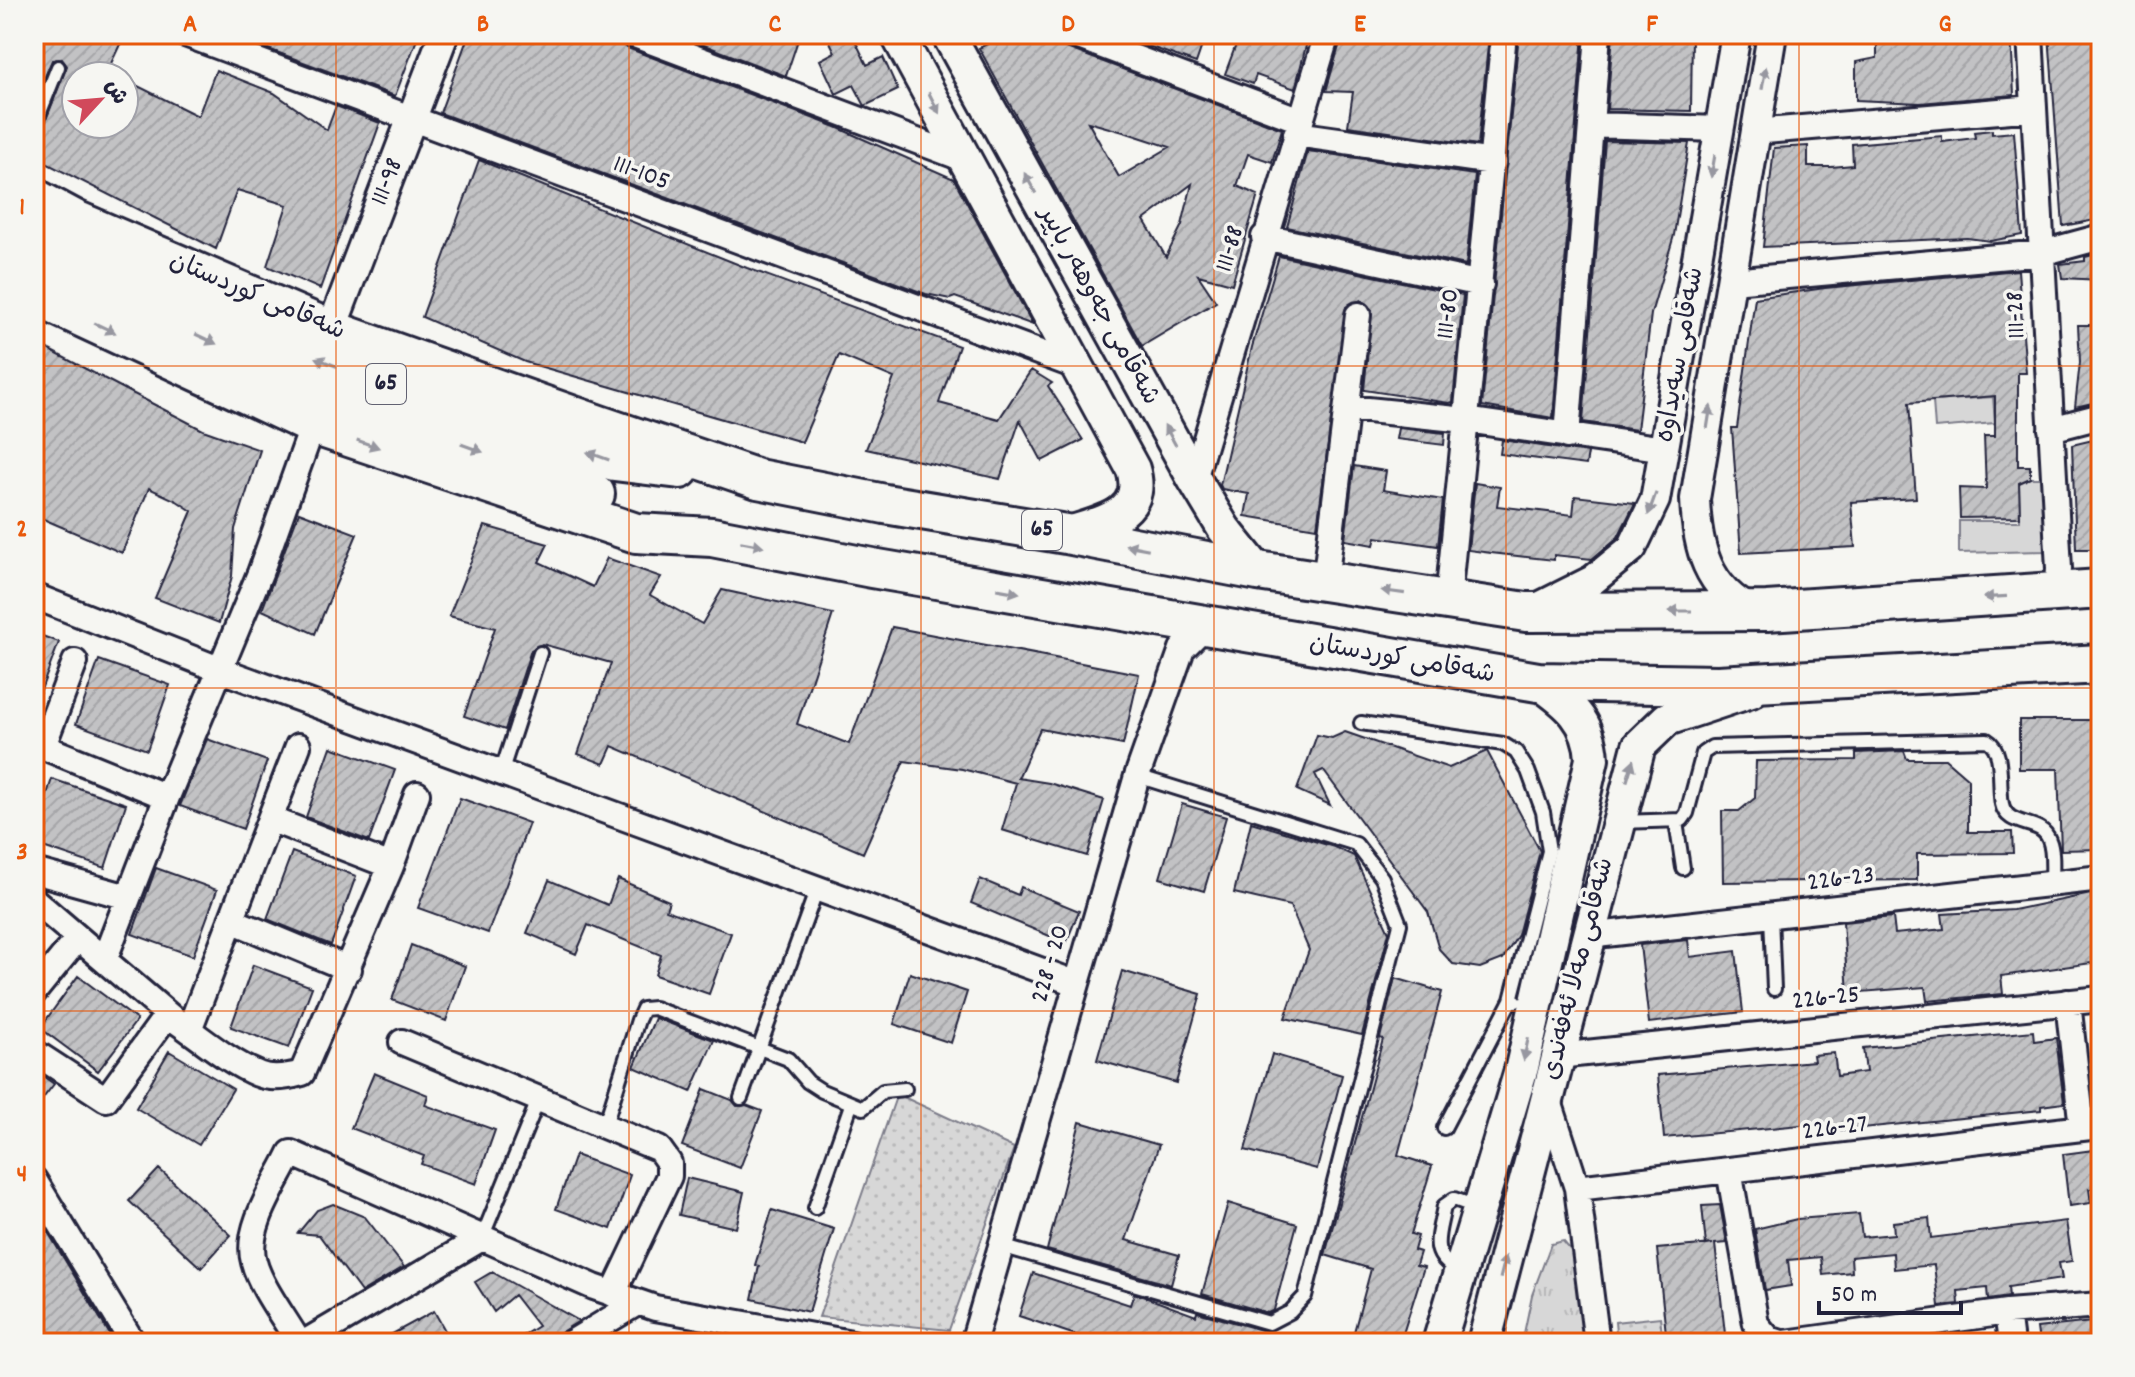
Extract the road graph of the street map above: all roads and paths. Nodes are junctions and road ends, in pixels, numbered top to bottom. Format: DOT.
graph roads {
  1 [pos="185,34"];
  2 [pos="444,34"];
  3 [pos="632,34"];
  4 [pos="897,34"];
  5 [pos="1071,34"];
  6 [pos="1504,34"];
  7 [pos="1598,34"];
  8 [pos="1736,34"];
  9 [pos="1772,34"];
  10 [pos="2030,34"];
  11 [pos="1333,35"];
  12 [pos="951,40"];
  13 [pos="914,64"];
  14 [pos="58,67"];
  15 [pos="2034,108"];
  16 [pos="412,119"];
  17 [pos="1591,125"];
  18 [pos="34,127"];
  19 [pos="1298,127"];
  20 [pos="1720,129"];
  21 [pos="1754,132"];
  22 [pos="962,158"];
  23 [pos="1493,162"];
  24 [pos="34,198"];
  25 [pos="34,229"];
  26 [pos="1264,237"];
  27 [pos="2101,237"];
  28 [pos="2042,253"];
  29 [pos="34,258"];
  30 [pos="1732,281"];
  31 [pos="1481,284"];
  32 [pos="34,295"];
  33 [pos="1358,315"];
  34 [pos="331,330"];
  35 [pos="1078,367"];
  36 [pos="1348,408"];
  37 [pos="2101,416"];
  38 [pos="1466,420"];
  39 [pos="313,425"];
  40 [pos="2051,429"];
  41 [pos="1567,436"];
  42 [pos="1663,458"];
  43 [pos="1700,473"];
  44 [pos="758,479"];
  45 [pos="1194,479"];
  46 [pos="1066,534"];
  47 [pos="712,537"];
  48 [pos="1258,571"];
  49 [pos="1325,582"];
  50 [pos="2101,589"];
  51 [pos="2057,593"];
  52 [pos="34,596"];
  53 [pos="1448,600"];
  54 [pos="1753,611"];
  55 [pos="1526,612"];
  56 [pos="1221,628"];
  57 [pos="540,653"];
  58 [pos="75,662"];
  59 [pos="2101,664"];
  60 [pos="221,670"];
  61 [pos="1538,682"];
  62 [pos="1777,682"];
  63 [pos="1361,723"];
  64 [pos="38,744"];
  65 [pos="298,746"];
  66 [pos="502,770"];
  67 [pos="1137,776"];
  68 [pos="417,794"];
  69 [pos="167,797"];
  70 [pos="270,819"];
  71 [pos="1616,822"];
  72 [pos="1676,822"];
  73 [pos="391,866"];
  74 [pos="1683,868"];
  75 [pos="34,871"];
  76 [pos="2101,878"];
  77 [pos="2052,884"];
  78 [pos="818,886"];
  79 [pos="128,897"];
  80 [pos="34,900"];
  81 [pos="1771,916"];
  82 [pos="231,920"];
  83 [pos="1588,936"];
  84 [pos="78,938"];
  85 [pos="105,958"];
  86 [pos="349,969"];
  87 [pos="1075,983"];
  88 [pos="1774,989"];
  89 [pos="34,992"];
  90 [pos="1528,999"];
  91 [pos="2101,999"];
  92 [pos="1571,1001"];
  93 [pos="2068,1002"];
  94 [pos="167,1015"];
  95 [pos="189,1030"];
  96 [pos="402,1042"];
  97 [pos="758,1046"];
  98 [pos="34,1052"];
  99 [pos="1557,1056"];
  100 [pos="905,1089"];
  101 [pos="1547,1095"];
  102 [pos="539,1098"];
  103 [pos="741,1098"];
  104 [pos="851,1105"];
  105 [pos="605,1125"];
  106 [pos="2091,1127"];
  107 [pos="1444,1128"];
  108 [pos="1729,1170"];
  109 [pos="34,1180"];
  110 [pos="1577,1188"];
  111 [pos="815,1208"];
  112 [pos="482,1238"];
  113 [pos="1001,1246"];
  114 [pos="613,1294"];
  115 [pos="637,1303"];
  116 [pos="2101,1305"];
  117 [pos="2007,1312"];
  118 [pos="133,1343"];
  119 [pos="302,1343"];
  120 [pos="571,1343"];
  121 [pos="852,1343"];
  122 [pos="973,1343"];
  123 [pos="1439,1343"];
  124 [pos="1484,1343"];
  125 [pos="1597,1343"];
  126 [pos="1783,1343"];
  127 [pos="2011,1343"];
  1 -- 16 [label="street, 111-105"];
  2 -- 16 [label="street, 111-98"];
  3 -- 22 [label="street"];
  4 -- 13 [label="main road, شەقامی جەوهەر باپیر"];
  5 -- 19 [label="street"];
  6 -- 23 [label="street, 111-80"];
  7 -- 17 [label="street"];
  8 -- 20 [label="street, شەقامی سەیداوە"];
  21 -- 9 [label="street, شەقامی سەیداوە, one-way"];
  10 -- 15 [label="street, 111-28"];
  11 -- 19 [label="street, 111-88"];
  12 -- 13 [label="main road"];
  45 -- 12 [label="main road, شەقامی جەوهەر باپیر, one-way"];
  13 -- 22 [label="main road, شەقامی جەوهەر باپیر, one-way"];
  14 -- 18 [label="lane"];
  15 -- 21 [label="street"];
  15 -- 28 [label="street, 111-28"];
  16 -- 34 [label="street, 111-98"];
  16 -- 35 [label="street, 111-105"];
  17 -- 20 [label="street"];
  17 -- 41 [label="street"];
  19 -- 23 [label="street"];
  19 -- 26 [label="street, 111-88"];
  20 -- 42 [label="street, شەقامی سەیداوە, one-way"];
  21 -- 30 [label="street, شەقامی سەیداوە"];
  22 -- 35 [label="main road, شەقامی جەوهەر باپیر"];
  23 -- 31 [label="street, 111-80"];
  24 -- 34 [label="highway, شەقامی کوردستان / 65"];
  44 -- 25 [label="highway, شەقامی کوردستان / 65, one-way"];
  26 -- 31 [label="street"];
  26 -- 45 [label="street, 111-88"];
  27 -- 28 [label="street"];
  28 -- 30 [label="street"];
  28 -- 40 [label="street, 111-28"];
  29 -- 47 [label="highway, شەقامی کوردستان / 65, one-way"];
  43 -- 30 [label="street, شەقامی سەیداوە, one-way"];
  31 -- 38 [label="street, 111-80"];
  32 -- 39 [label="highway, شەقامی کوردستان / 65, one-way"];
  33 -- 36 [label="street"];
  34 -- 44 [label="highway, شەقامی کوردستان / 65"];
  35 -- 46 [label="main road, شەقامی جەوهەر باپیر"];
  36 -- 38 [label="street"];
  36 -- 49 [label="street"];
  37 -- 40 [label="street"];
  38 -- 41 [label="street"];
  38 -- 53 [label="street, 111-80"];
  39 -- 47 [label="highway, شەقامی کوردستان / 65, one-way"];
  39 -- 60 [label="street"];
  40 -- 51 [label="street, 111-28"];
  41 -- 42 [label="street"];
  42 -- 43 [label="street"];
  42 -- 55 [label="street, شەقامی سەیداوە, one-way"];
  43 -- 54 [label="street, شەقامی سەیداوە"];
  44 -- 46 [label="highway, شەقامی کوردستان / 65"];
  45 -- 48 [label="main road, شەقامی جەوهەر باپیر"];
  48 -- 46 [label="highway, شەقامی کوردستان / 65, one-way"];
  47 -- 56 [label="highway, شەقامی کوردستان / 65, one-way"];
  48 -- 49 [label="highway, شەقامی کوردستان / 65"];
  53 -- 49 [label="highway, شەقامی کوردستان / 65, one-way"];
  50 -- 51 [label="highway, شەقامی کوردستان / 65"];
  51 -- 54 [label="highway, شەقامی کوردستان / 65, one-way"];
  52 -- 60 [label="street"];
  53 -- 55 [label="highway, شەقامی کوردستان / 65"];
  54 -- 55 [label="highway, شەقامی کوردستان / 65, one-way"];
  56 -- 61 [label="highway, شەقامی کوردستان / 65"];
  56 -- 67 [label="street, 228 - 20"];
  57 -- 66 [label="lane"];
  58 -- 64 [label="street"];
  59 -- 62 [label="highway, شەقامی کوردستان / 65"];
  60 -- 66 [label="street"];
  60 -- 69 [label="street"];
  61 -- 62 [label="highway, شەقامی کوردستان / 65"];
  61 -- 90 [label="main road, شەقامی مەلا ئەفەندی"];
  71 -- 62 [label="main road, شەقامی مەلا ئەفەندی, one-way"];
  63 -- 90 [label="lane"];
  64 -- 69 [label="street"];
  65 -- 70 [label="street"];
  66 -- 78 [label="street"];
  67 -- 87 [label="street, 228 - 20"];
  67 -- 113 [label="lane"];
  68 -- 73 [label="street"];
  69 -- 79 [label="street"];
  70 -- 73 [label="street"];
  70 -- 82 [label="street"];
  71 -- 72 [label="lane"];
  71 -- 83 [label="main road, شەقامی مەلا ئەفەندی"];
  72 -- 74 [label="lane"];
  72 -- 77 [label="lane"];
  73 -- 86 [label="street"];
  75 -- 79 [label="street"];
  76 -- 77 [label="street, 226-23"];
  77 -- 81 [label="street, 226-23"];
  78 -- 87 [label="street"];
  78 -- 97 [label="lane"];
  79 -- 85 [label="street"];
  80 -- 84 [label="street"];
  81 -- 83 [label="street, 226-23"];
  81 -- 88 [label="lane"];
  82 -- 86 [label="street"];
  82 -- 95 [label="street"];
  83 -- 92 [label="main road, شەقامی مەلا ئەفەندی"];
  84 -- 85 [label="street"];
  84 -- 89 [label="street"];
  85 -- 94 [label="street"];
  86 -- 95 [label="street"];
  87 -- 113 [label="street, 228 - 20"];
  90 -- 92 [label="main road"];
  90 -- 107 [label="lane"];
  90 -- 123 [label="main road, شەقامی مەلا ئەفەندی, one-way"];
  91 -- 93 [label="street, 226-25"];
  92 -- 99 [label="main road, شەقامی مەلا ئەفەندی"];
  93 -- 99 [label="street, 226-25"];
  93 -- 106 [label="street"];
  94 -- 95 [label="street"];
  94 -- 98 [label="street"];
  96 -- 102 [label="street"];
  97 -- 103 [label="lane"];
  97 -- 104 [label="lane"];
  97 -- 105 [label="lane"];
  99 -- 101 [label="main road, شەقامی مەلا ئەفەندی"];
  100 -- 104 [label="lane"];
  101 -- 110 [label="street"];
  124 -- 101 [label="main road, شەقامی مەلا ئەفەندی, one-way"];
  102 -- 105 [label="street"];
  102 -- 112 [label="lane"];
  104 -- 111 [label="lane"];
  105 -- 114 [label="street"];
  106 -- 108 [label="street, 226-27"];
  108 -- 110 [label="street, 226-27"];
  108 -- 126 [label="street"];
  109 -- 118 [label="street"];
  110 -- 125 [label="street"];
  112 -- 114 [label="street"];
  112 -- 119 [label="street"];
  112 -- 119 [label="street"];
  113 -- 122 [label="street, 228 - 20"];
  114 -- 115 [label="street"];
  115 -- 120 [label="street"];
  115 -- 121 [label="street"];
  116 -- 117 [label="street"];
  117 -- 126 [label="street"];
  117 -- 127 [label="street"];
}
